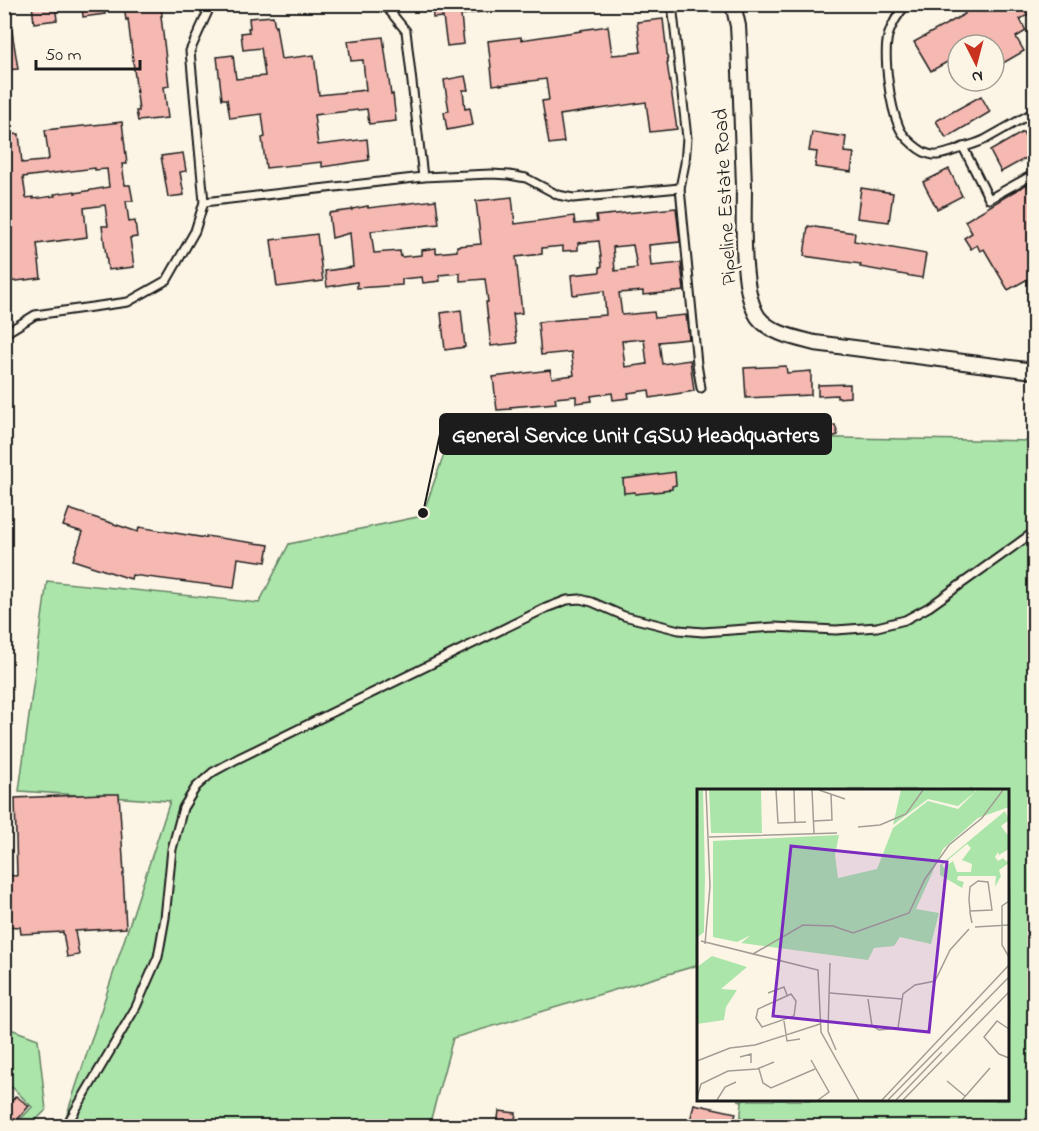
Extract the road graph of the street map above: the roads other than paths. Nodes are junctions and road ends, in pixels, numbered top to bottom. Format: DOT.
graph roads {
  1 [pos="215,4"];
  2 [pos="384,4"];
  3 [pos="672,4"];
  4 [pos="734,4"];
  5 [pos="907,4"];
  6 [pos="1035,112"];
  7 [pos="963,147"];
  8 [pos="1035,174"];
  9 [pos="423,177"];
  10 [pos="680,188"];
  11 [pos="204,202"];
  12 [pos="4,334"];
  13 [pos="1035,370"];
  14 [pos="701,388"];
  15 [pos="1035,532"];
  16 [pos="66,1126"];
  1 -- 11 [label="lane"];
  2 -- 9 [label="lane"];
  3 -- 10 [label="lane"];
  4 -- 13 [label="street, Pipeline Estate Road"];
  5 -- 7 [label="lane"];
  6 -- 7 [label="lane"];
  7 -- 8 [label="lane"];
  9 -- 10 [label="lane"];
  9 -- 11 [label="lane"];
  10 -- 14 [label="lane"];
  11 -- 12 [label="lane"];
  15 -- 16 [label="lane"];
}
